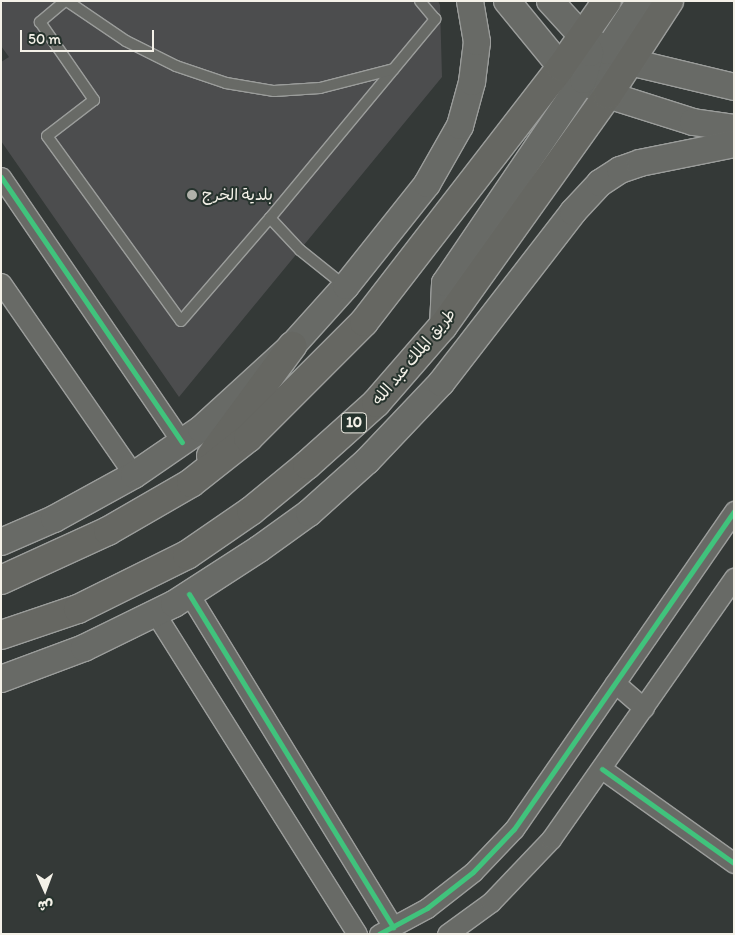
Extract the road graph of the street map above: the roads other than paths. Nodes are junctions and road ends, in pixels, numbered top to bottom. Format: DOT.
graph roads {
  1 [pos="66,1"];
  2 [pos="420,1"];
  3 [pos="470,1"];
  4 [pos="506,1"];
  5 [pos="550,1"];
  6 [pos="607,1"];
  7 [pos="640,1"];
  8 [pos="669,1"];
  9 [pos="583,37"];
  10 [pos="618,56"];
  11 [pos="394,69"];
  12 [pos="572,73"];
  13 [pos="734,87"];
  14 [pos="608,95"];
  15 [pos="734,128"];
  16 [pos="734,144"];
  17 [pos="1,177"];
  18 [pos="270,218"];
  19 [pos="1,284"];
  20 [pos="346,286"];
  21 [pos="443,326"];
  22 [pos="292,346"];
  23 [pos="182,442"];
  24 [pos="134,475"];
  25 [pos="191,483"];
  26 [pos="734,511"];
  27 [pos="1,542"];
  28 [pos="734,578"];
  29 [pos="1,580"];
  30 [pos="189,594"];
  31 [pos="78,609"];
  32 [pos="155,613"];
  33 [pos="1,635"];
  34 [pos="1,639"];
  35 [pos="1,679"];
  36 [pos="615,683"];
  37 [pos="644,708"];
  38 [pos="602,769"];
  39 [pos="734,863"];
  40 [pos="386,931"];
  41 [pos="357,934"];
  42 [pos="447,934"];
  1 -- 11 [label="lane"];
  1 -- 18 [label="lane"];
  2 -- 11 [label="lane"];
  3 -- 20 [label="main road"];
  4 -- 12 [label="main road"];
  5 -- 9 [label="main road"];
  6 -- 9 [label="highway"];
  7 -- 10 [label="main road"];
  8 -- 10 [label="highway, 10"];
  9 -- 10 [label="main road"];
  9 -- 12 [label="highway"];
  10 -- 13 [label="main road"];
  10 -- 14 [label="highway, 10"];
  11 -- 18 [label="lane"];
  12 -- 14 [label="main road"];
  12 -- 21 [label="main road"];
  12 -- 25 [label="highway"];
  14 -- 15 [label="main road"];
  14 -- 21 [label="highway, طريق الملك عبد الله / 10"];
  16 -- 30 [label="main road"];
  17 -- 23 [label="street"];
  18 -- 20 [label="lane"];
  19 -- 24 [label="street"];
  20 -- 22 [label="main road"];
  21 -- 31 [label="highway, طريق الملك عبد الله / 10"];
  22 -- 23 [label="main road"];
  22 -- 25 [label="highway"];
  23 -- 24 [label="main road"];
  24 -- 27 [label="main road"];
  25 -- 29 [label="highway"];
  26 -- 36 [label="street"];
  28 -- 37 [label="street"];
  30 -- 32 [label="main road"];
  30 -- 40 [label="street"];
  31 -- 33 [label="highway, طريق الملك عبد الله / 10"];
  31 -- 34 [label="highway"];
  32 -- 35 [label="main road"];
  32 -- 41 [label="street"];
  36 -- 37 [label="street"];
  36 -- 40 [label="street"];
  37 -- 38 [label="street"];
  38 -- 39 [label="street"];
  38 -- 42 [label="street"];
}
